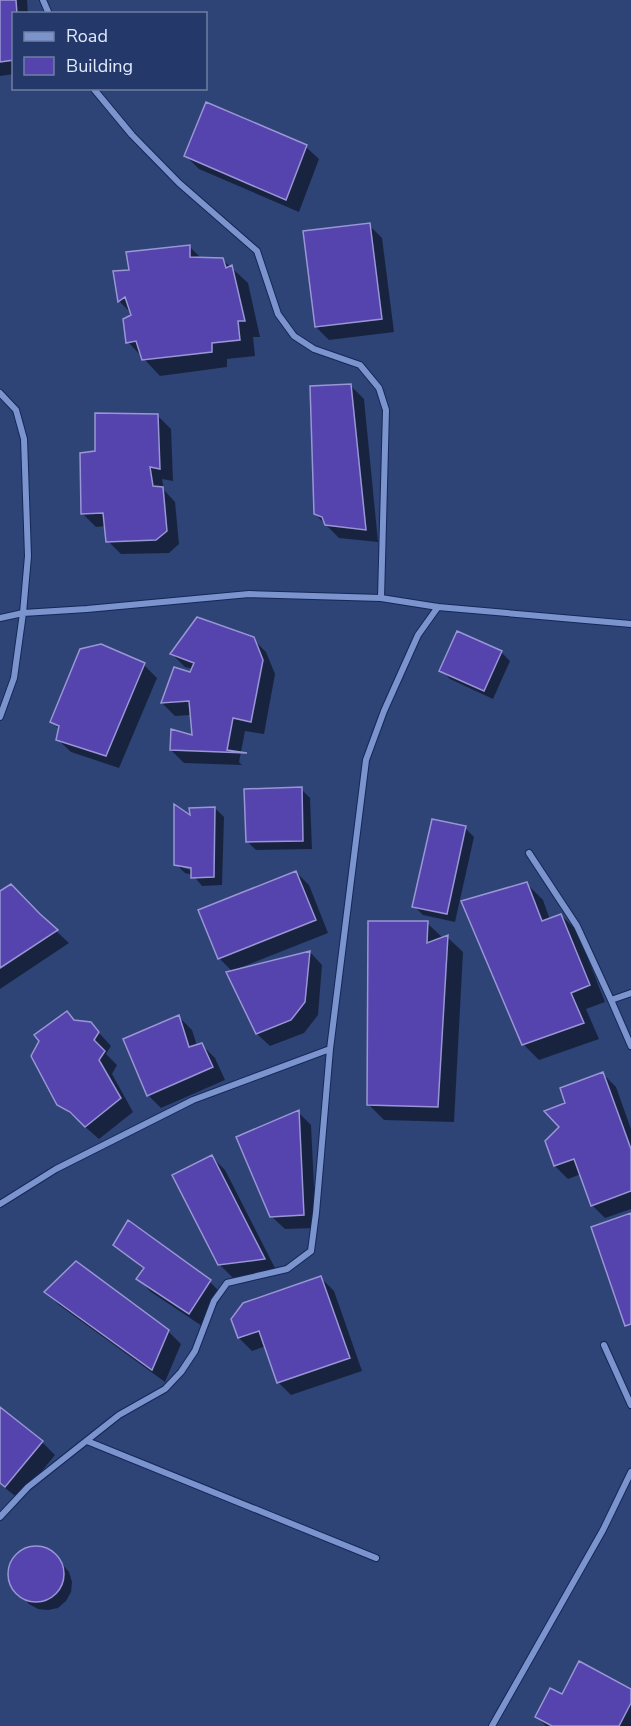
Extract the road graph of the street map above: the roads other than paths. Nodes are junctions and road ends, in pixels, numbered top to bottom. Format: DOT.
graph roads {
  1 [pos="95,90"];
  2 [pos="0,393"];
  3 [pos="381,598"];
  4 [pos="438,607"];
  5 [pos="24,613"];
  6 [pos="0,618"];
  7 [pos="631,624"];
  8 [pos="0,717"];
  9 [pos="529,853"];
  10 [pos="631,993"];
  11 [pos="611,1000"];
  12 [pos="631,1046"];
  13 [pos="330,1049"];
  14 [pos="0,1204"];
  15 [pos="603,1345"];
  16 [pos="631,1405"];
  17 [pos="87,1441"];
  18 [pos="631,1472"];
  19 [pos="0,1517"];
  20 [pos="376,1558"];
  21 [pos="492,1726"];
  1 -- 3 [label="street"];
  2 -- 5 [label="street"];
  3 -- 4 [label="street"];
  3 -- 5 [label="street"];
  4 -- 7 [label="street"];
  4 -- 13 [label="street"];
  5 -- 6 [label="street"];
  5 -- 8 [label="street"];
  9 -- 11 [label="street"];
  10 -- 11 [label="street"];
  11 -- 12 [label="street"];
  13 -- 14 [label="street"];
  13 -- 17 [label="street"];
  15 -- 16 [label="street"];
  17 -- 19 [label="street"];
  17 -- 20 [label="street"];
  18 -- 21 [label="street"];
}
